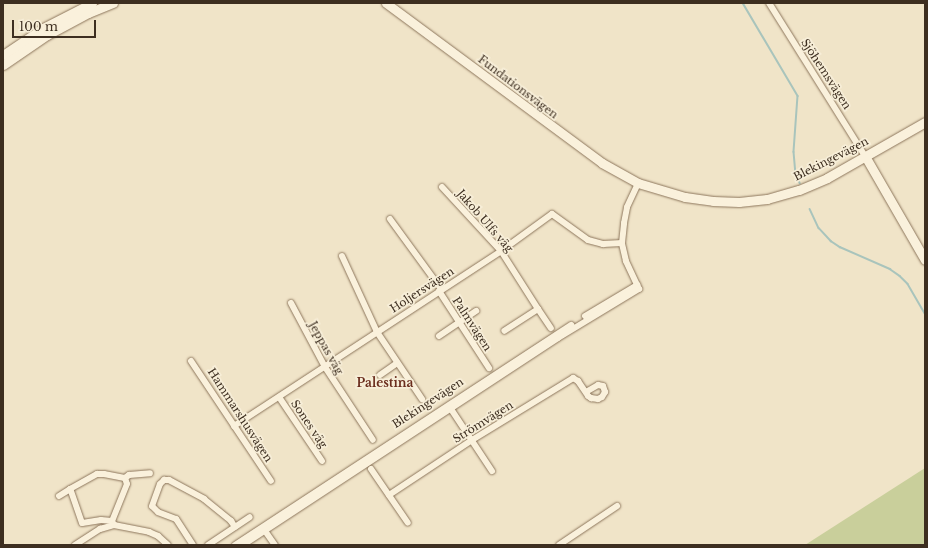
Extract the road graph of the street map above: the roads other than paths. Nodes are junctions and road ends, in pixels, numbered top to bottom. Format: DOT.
graph roads {
  1 [pos="92,3"];
  2 [pos="113,3"];
  3 [pos="386,3"];
  4 [pos="769,3"];
  5 [pos="3,55"];
  6 [pos="3,65"];
  7 [pos="925,122"];
  8 [pos="865,156"];
  9 [pos="638,183"];
  10 [pos="442,187"];
  11 [pos="390,219"];
  12 [pos="622,243"];
  13 [pos="501,251"];
  14 [pos="342,256"];
  15 [pos="925,260"];
  16 [pos="440,290"];
  17 [pos="291,304"];
  18 [pos="538,309"];
  19 [pos="476,311"];
  20 [pos="458,322"];
  21 [pos="551,328"];
  22 [pos="504,331"];
  23 [pos="378,332"];
  24 [pos="439,336"];
  25 [pos="191,361"];
  26 [pos="397,363"];
  27 [pos="325,367"];
  28 [pos="489,368"];
  29 [pos="380,375"];
  30 [pos="586,392"];
  31 [pos="279,397"];
  32 [pos="422,399"];
  33 [pos="449,406"];
  34 [pos="234,426"];
  35 [pos="373,440"];
  36 [pos="472,440"];
  37 [pos="322,461"];
  38 [pos="371,469"];
  39 [pos="492,471"];
  40 [pos="150,473"];
  41 [pos="126,478"];
  42 [pos="271,481"];
  43 [pos="70,489"];
  44 [pos="389,495"];
  45 [pos="58,496"];
  46 [pos="617,506"];
  47 [pos="250,517"];
  48 [pos="113,523"];
  49 [pos="408,523"];
  50 [pos="235,527"];
  51 [pos="264,529"];
  52 [pos="75,545"];
  53 [pos="168,545"];
  54 [pos="194,545"];
  55 [pos="208,545"];
  56 [pos="235,545"];
  57 [pos="244,545"];
  58 [pos="275,545"];
  59 [pos="559,545"];
  1 -- 5 [label="main road"];
  2 -- 6 [label="main road"];
  3 -- 9 [label="main road, Fundationsvägen"];
  4 -- 8 [label="street, Sjöhemsvägen"];
  7 -- 8 [label="main road, Blekingevägen"];
  8 -- 9 [label="main road, Blekingevägen"];
  8 -- 15 [label="main road"];
  9 -- 12 [label="street, Blekingevägen"];
  10 -- 13 [label="street, Jakob Ulfs väg"];
  11 -- 16 [label="street, Palmvägen"];
  12 -- 13 [label="street, Holjersvägen"];
  12 -- 33 [label="street, Blekingevägen"];
  13 -- 16 [label="street, Holjersvägen"];
  13 -- 18 [label="street, Jakob Ulfs väg"];
  14 -- 23 [label="street"];
  16 -- 20 [label="street, Palmvägen"];
  16 -- 23 [label="street, Holjersvägen"];
  17 -- 27 [label="street, Jeppas väg"];
  18 -- 21 [label="street, Jakob Ulfs väg"];
  18 -- 22 [label="street"];
  19 -- 20 [label="street"];
  20 -- 24 [label="street"];
  20 -- 28 [label="street, Palmvägen"];
  23 -- 26 [label="street"];
  23 -- 27 [label="street, Holjersvägen"];
  25 -- 34 [label="street, Hammarshusvägen"];
  26 -- 29 [label="street"];
  26 -- 32 [label="street"];
  27 -- 31 [label="street, Holjersvägen"];
  27 -- 35 [label="street, Jeppas väg"];
  30 -- 36 [label="street, Strömvägen"];
  31 -- 34 [label="street, Holjersvägen"];
  31 -- 37 [label="street, Sones väg"];
  33 -- 36 [label="street"];
  33 -- 51 [label="street, Blekingevägen"];
  34 -- 42 [label="street, Hammarshusvägen"];
  36 -- 39 [label="street"];
  36 -- 44 [label="street, Strömvägen"];
  38 -- 44 [label="street"];
  40 -- 41 [label="street"];
  41 -- 43 [label="street"];
  41 -- 48 [label="street"];
  43 -- 45 [label="street"];
  43 -- 48 [label="street"];
  44 -- 49 [label="street"];
  46 -- 59 [label="street"];
  47 -- 50 [label="street"];
  48 -- 52 [label="street"];
  48 -- 53 [label="street"];
  50 -- 54 [label="street"];
  50 -- 55 [label="street"];
  51 -- 56 [label="street, Blekingevägen"];
  51 -- 57 [label="street, Blekingevägen"];
  51 -- 58 [label="street"];
}
